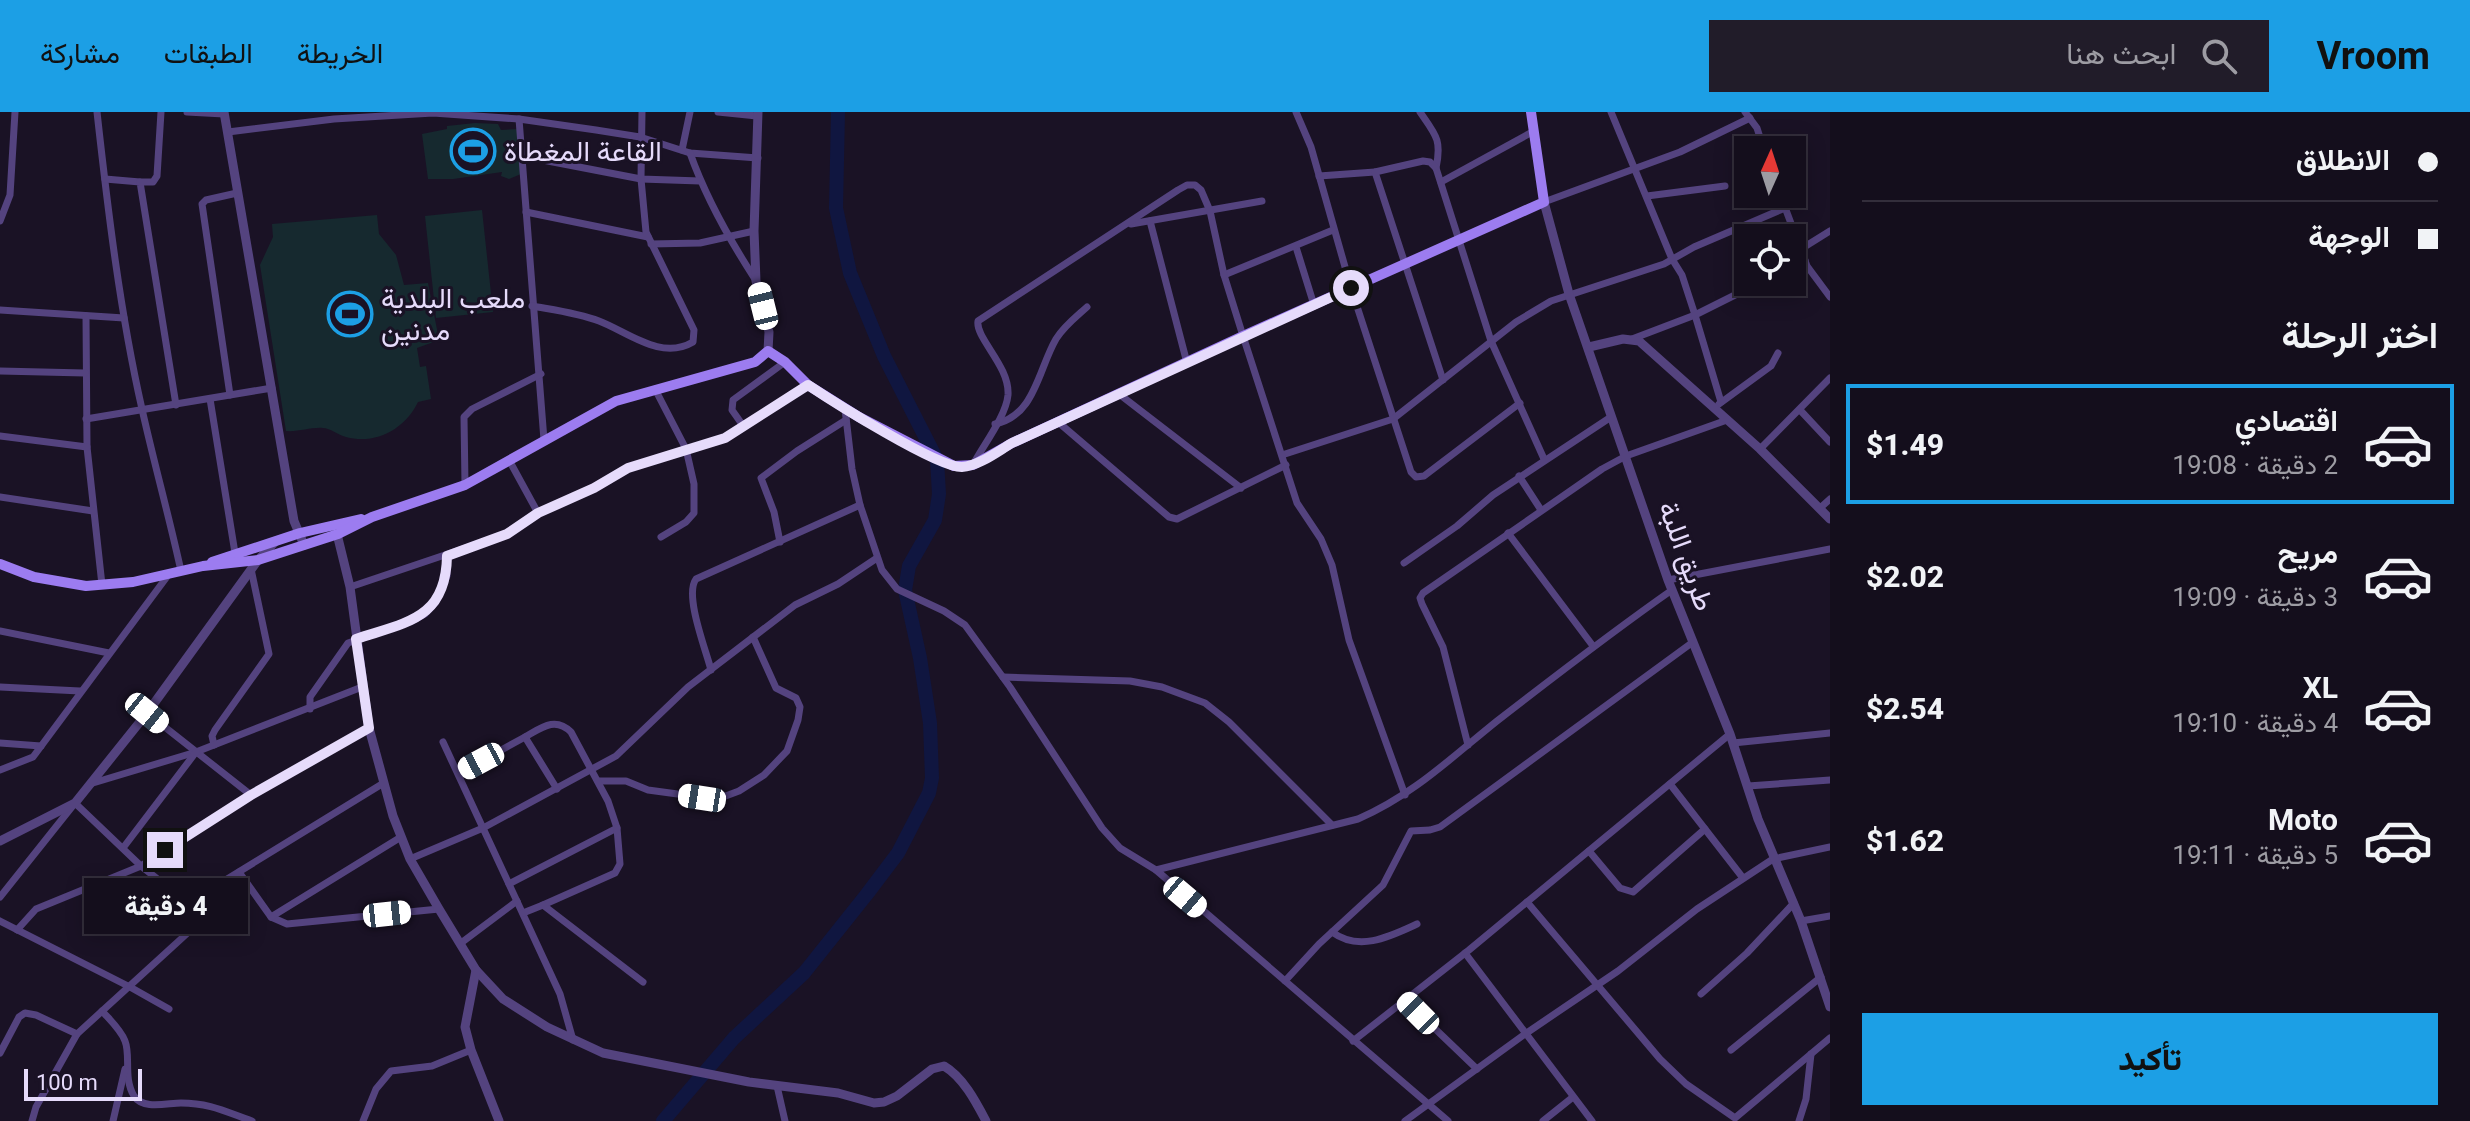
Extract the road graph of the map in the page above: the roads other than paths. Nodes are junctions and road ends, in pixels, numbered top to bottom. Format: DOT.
graph roads {
  1 [pos="15,112"];
  2 [pos="97,112"];
  3 [pos="161,112"];
  4 [pos="187,112"];
  5 [pos="642,112"];
  6 [pos="690,112"];
  7 [pos="719,112"];
  8 [pos="1296,112"];
  9 [pos="1420,112"];
  10 [pos="1531,112"];
  11 [pos="1611,112"];
  12 [pos="224,113"];
  13 [pos="758,114"];
  14 [pos="1748,115"];
  15 [pos="334,116"];
  16 [pos="519,119"];
  17 [pos="1534,131"];
  18 [pos="228,132"];
  19 [pos="1758,136"];
  20 [pos="640,137"];
  21 [pos="686,152"];
  22 [pos="522,156"];
  23 [pos="758,158"];
  24 [pos="1436,168"];
  25 [pos="1635,169"];
  26 [pos="1375,172"];
  27 [pos="1319,176"];
  28 [pos="105,179"];
  29 [pos="641,179"];
  30 [pos="700,181"];
  31 [pos="140,182"];
  32 [pos="1441,182"];
  33 [pos="1725,186"];
  34 [pos="237,193"];
  35 [pos="1647,196"];
  36 [pos="1262,201"];
  37 [pos="1544,202"];
  38 [pos="1785,208"];
  39 [pos="1210,211"];
  40 [pos="526,212"];
  41 [pos="0,221"];
  42 [pos="1150,221"];
  43 [pos="1129,224"];
  44 [pos="1791,224"];
  45 [pos="1333,230"];
  46 [pos="754,231"];
  47 [pos="1830,231"];
  48 [pos="728,237"];
  49 [pos="650,240"];
  50 [pos="1459,240"];
  51 [pos="1806,246"];
  52 [pos="1296,247"];
  53 [pos="1672,259"];
  54 [pos="1806,262"];
  55 [pos="1404,264"];
  56 [pos="1224,275"];
  57 [pos="756,281"];
  58 [pos="1351,288"];
  59 [pos="1569,294"];
  60 [pos="1734,296"];
  61 [pos="1830,297"];
  62 [pos="1314,305"];
  63 [pos="532,306"];
  64 [pos="1087,307"];
  65 [pos="0,310"];
  66 [pos="1695,315"];
  67 [pos="86,316"];
  68 [pos="124,318"];
  69 [pos="1243,336"];
  70 [pos="1632,339"];
  71 [pos="1491,341"];
  72 [pos="1589,347"];
  73 [pos="768,351"];
  74 [pos="1778,353"];
  75 [pos="785,362"];
  76 [pos="1187,363"];
  77 [pos="0,371"];
  78 [pos="85,373"];
  79 [pos="541,374"];
  80 [pos="1443,380"];
  81 [pos="1828,384"];
  82 [pos="808,385"];
  83 [pos="272,388"];
  84 [pos="655,389"];
  85 [pos="1119,394"];
  86 [pos="230,395"];
  87 [pos="210,399"];
  88 [pos="1520,403"];
  89 [pos="176,405"];
  90 [pos="1718,405"];
  91 [pos="142,410"];
  92 [pos="1800,410"];
  93 [pos="845,414"];
  94 [pos="1611,417"];
  95 [pos="86,419"];
  96 [pos="1393,419"];
  97 [pos="1727,420"];
  98 [pos="1058,422"];
  99 [pos="995,424"];
  100 [pos="744,427"];
  101 [pos="0,436"];
  102 [pos="544,440"];
  103 [pos="1830,442"];
  104 [pos="87,447"];
  105 [pos="686,449"];
  106 [pos="1760,449"];
  107 [pos="1282,455"];
  108 [pos="1626,456"];
  109 [pos="1544,459"];
  110 [pos="509,460"];
  111 [pos="973,465"];
  112 [pos="1286,465"];
  113 [pos="1519,476"];
  114 [pos="465,485"];
  115 [pos="1241,488"];
  116 [pos="0,497"];
  117 [pos="1830,499"];
  118 [pos="860,505"];
  119 [pos="1820,508"];
  120 [pos="1541,510"];
  121 [pos="93,511"];
  122 [pos="538,513"];
  123 [pos="1830,519"];
  124 [pos="336,529"];
  125 [pos="1508,533"];
  126 [pos="294,535"];
  127 [pos="661,537"];
  128 [pos="275,542"];
  129 [pos="780,542"];
  130 [pos="304,545"];
  131 [pos="293,549"];
  132 [pos="1830,549"];
  133 [pos="235,553"];
  134 [pos="447,556"];
  135 [pos="877,558"];
  136 [pos="1404,563"];
  137 [pos="0,564"];
  138 [pos="255,565"];
  139 [pos="203,566"];
  140 [pos="181,571"];
  141 [pos="169,574"];
  142 [pos="102,585"];
  143 [pos="1670,585"];
  144 [pos="350,587"];
  145 [pos="0,631"];
  146 [pos="753,637"];
  147 [pos="356,639"];
  148 [pos="1693,642"];
  149 [pos="1593,646"];
  150 [pos="109,653"];
  151 [pos="711,670"];
  152 [pos="1003,677"];
  153 [pos="0,687"];
  154 [pos="362,687"];
  155 [pos="80,691"];
  156 [pos="310,709"];
  157 [pos="147,713"];
  158 [pos="369,728"];
  159 [pos="1830,733"];
  160 [pos="525,737"];
  161 [pos="1732,738"];
  162 [pos="443,742"];
  163 [pos="0,743"];
  164 [pos="214,745"];
  165 [pos="1468,745"];
  166 [pos="41,746"];
  167 [pos="196,752"];
  168 [pos="0,770"];
  169 [pos="593,770"];
  170 [pos="459,773"];
  171 [pos="1830,780"];
  172 [pos="598,781"];
  173 [pos="93,783"];
  174 [pos="382,784"];
  175 [pos="1670,784"];
  176 [pos="1748,786"];
  177 [pos="557,789"];
  178 [pos="251,795"];
  179 [pos="1405,795"];
  180 [pos="75,803"];
  181 [pos="1332,825"];
  182 [pos="483,828"];
  183 [pos="617,828"];
  184 [pos="1705,829"];
  185 [pos="401,837"];
  186 [pos="0,841"];
  187 [pos="1830,847"];
  188 [pos="123,848"];
  189 [pos="1589,851"];
  190 [pos="410,859"];
  191 [pos="1773,859"];
  192 [pos="141,866"];
  193 [pos="1156,870"];
  194 [pos="239,872"];
  195 [pos="1743,878"];
  196 [pos="509,884"];
  197 [pos="0,897"];
  198 [pos="517,901"];
  199 [pos="1527,902"];
  200 [pos="188,903"];
  201 [pos="1794,903"];
  202 [pos="543,905"];
  203 [pos="439,909"];
  204 [pos="523,913"];
  205 [pos="1830,916"];
  206 [pos="271,917"];
  207 [pos="0,921"];
  208 [pos="1801,921"];
  209 [pos="1417,924"];
  210 [pos="17,930"];
  211 [pos="1332,932"];
  212 [pos="461,943"];
  213 [pos="1465,953"];
  214 [pos="476,970"];
  215 [pos="1821,977"];
  216 [pos="1285,981"];
  217 [pos="643,982"];
  218 [pos="1597,986"];
  219 [pos="130,987"];
  220 [pos="1701,994"];
  221 [pos="1405,1000"];
  222 [pos="1830,1007"];
  223 [pos="169,1009"];
  224 [pos="102,1011"];
  225 [pos="77,1034"];
  226 [pos="1525,1034"];
  227 [pos="1830,1038"];
  228 [pos="573,1040"];
  229 [pos="1353,1041"];
  230 [pos="471,1050"];
  231 [pos="1731,1050"];
  232 [pos="0,1053"];
  233 [pos="1811,1054"];
  234 [pos="126,1067"];
  235 [pos="1477,1069"];
  236 [pos="777,1086"];
  237 [pos="1573,1097"];
  238 [pos="1429,1104"];
  239 [pos="1733,1119"];
  240 [pos="1546,1120"];
  241 [pos="32,1121"];
  242 [pos="113,1121"];
  243 [pos="252,1121"];
  244 [pos="363,1121"];
  245 [pos="499,1121"];
  246 [pos="785,1121"];
  247 [pos="986,1121"];
  248 [pos="1405,1121"];
  249 [pos="1448,1121"];
  250 [pos="1592,1121"];
  251 [pos="1799,1121"];
  1 -- 41 [label="street"];
  2 -- 28 [label="street"];
  3 -- 31 [label="street"];
  4 -- 12 [label="street"];
  5 -- 20 [label="street"];
  6 -- 21 [label="street"];
  7 -- 13 [label="street"];
  8 -- 27 [label="street"];
  9 -- 24 [label="street"];
  10 -- 17 [label="main road, طريق اللبة"];
  11 -- 25 [label="street"];
  12 -- 18 [label="street"];
  13 -- 23 [label="street"];
  14 -- 19 [label="street"];
  14 -- 25 [label="street"];
  15 -- 16 [label="street"];
  15 -- 18 [label="street"];
  16 -- 20 [label="street"];
  16 -- 22 [label="street"];
  17 -- 32 [label="street"];
  17 -- 37 [label="main road, طريق اللبة"];
  18 -- 34 [label="street"];
  20 -- 21 [label="street"];
  20 -- 29 [label="street"];
  21 -- 23 [label="street"];
  21 -- 30 [label="street"];
  22 -- 29 [label="street"];
  22 -- 40 [label="street"];
  23 -- 46 [label="street"];
  24 -- 26 [label="street"];
  24 -- 32 [label="street"];
  25 -- 35 [label="street"];
  25 -- 37 [label="street"];
  26 -- 27 [label="street"];
  26 -- 55 [label="street"];
  27 -- 45 [label="street"];
  28 -- 31 [label="street"];
  28 -- 68 [label="street"];
  29 -- 30 [label="street"];
  29 -- 49 [label="street"];
  30 -- 48 [label="street"];
  31 -- 89 [label="street"];
  32 -- 50 [label="street"];
  33 -- 35 [label="street"];
  34 -- 83 [label="street"];
  34 -- 86 [label="street"];
  35 -- 53 [label="street"];
  36 -- 39 [label="street"];
  37 -- 50 [label="main road"];
  37 -- 59 [label="street, طريق اللبة"];
  38 -- 44 [label="street"];
  38 -- 53 [label="street"];
  39 -- 42 [label="street"];
  39 -- 43 [label="street"];
  39 -- 56 [label="street"];
  40 -- 49 [label="street"];
  40 -- 63 [label="street"];
  42 -- 43 [label="street"];
  42 -- 76 [label="street"];
  43 -- 99 [label="street"];
  45 -- 52 [label="street"];
  45 -- 58 [label="street"];
  46 -- 48 [label="street"];
  46 -- 57 [label="street"];
  47 -- 51 [label="street"];
  48 -- 49 [label="street"];
  48 -- 57 [label="street"];
  49 -- 63 [label="street"];
  50 -- 55 [label="main road"];
  50 -- 71 [label="street"];
  52 -- 56 [label="street"];
  52 -- 62 [label="street"];
  53 -- 59 [label="street"];
  53 -- 66 [label="street"];
  54 -- 61 [label="street"];
  55 -- 58 [label="main road"];
  55 -- 80 [label="street"];
  56 -- 69 [label="street"];
  57 -- 73 [label="street"];
  58 -- 62 [label="main road"];
  58 -- 96 [label="street"];
  59 -- 71 [label="street"];
  59 -- 72 [label="street, طريق اللبة"];
  60 -- 66 [label="street"];
  62 -- 69 [label="main road"];
  63 -- 79 [label="street"];
  64 -- 99 [label="street"];
  65 -- 67 [label="street"];
  66 -- 70 [label="street"];
  66 -- 90 [label="street"];
  67 -- 68 [label="street"];
  67 -- 78 [label="street"];
  68 -- 91 [label="street"];
  69 -- 76 [label="main road"];
  69 -- 107 [label="street"];
  70 -- 72 [label="street"];
  70 -- 90 [label="street"];
  71 -- 80 [label="street"];
  71 -- 88 [label="street"];
  72 -- 94 [label="street, طريق اللبة"];
  73 -- 75 [label="main road"];
  73 -- 84 [label="main road"];
  74 -- 90 [label="street"];
  75 -- 82 [label="main road"];
  75 -- 100 [label="street"];
  76 -- 85 [label="main road"];
  77 -- 78 [label="street"];
  78 -- 95 [label="street"];
  79 -- 102 [label="street"];
  79 -- 114 [label="street"];
  80 -- 96 [label="street"];
  81 -- 92 [label="street"];
  82 -- 93 [label="main road"];
  82 -- 100 [label="street"];
  83 -- 86 [label="street"];
  83 -- 126 [label="street"];
  84 -- 102 [label="main road"];
  84 -- 105 [label="street"];
  85 -- 98 [label="main road"];
  85 -- 115 [label="street"];
  86 -- 87 [label="street"];
  87 -- 89 [label="street"];
  87 -- 133 [label="street"];
  88 -- 96 [label="street"];
  88 -- 109 [label="street"];
  89 -- 91 [label="street"];
  90 -- 97 [label="street"];
  91 -- 95 [label="street"];
  91 -- 140 [label="street"];
  92 -- 103 [label="street"];
  92 -- 106 [label="street"];
  93 -- 111 [label="main road"];
  93 -- 118 [label="street"];
  93 -- 129 [label="street"];
  94 -- 108 [label="street, طريق اللبة"];
  94 -- 109 [label="street"];
  95 -- 104 [label="street"];
  96 -- 107 [label="street"];
  97 -- 106 [label="street"];
  97 -- 108 [label="street"];
  98 -- 111 [label="main road"];
  98 -- 115 [label="street"];
  99 -- 111 [label="street"];
  100 -- 105 [label="street"];
  101 -- 104 [label="street"];
  102 -- 110 [label="main road"];
  104 -- 121 [label="street"];
  105 -- 122 [label="street"];
  105 -- 127 [label="street"];
  106 -- 119 [label="street"];
  107 -- 112 [label="street"];
  108 -- 120 [label="street"];
  108 -- 143 [label="street, طريق اللبة"];
  109 -- 113 [label="street"];
  110 -- 114 [label="main road"];
  110 -- 122 [label="street"];
  112 -- 115 [label="street"];
  112 -- 179 [label="street"];
  113 -- 120 [label="street"];
  113 -- 136 [label="street"];
  114 -- 124 [label="main road"];
  116 -- 121 [label="street"];
  117 -- 119 [label="street"];
  118 -- 129 [label="street"];
  118 -- 135 [label="street"];
  119 -- 123 [label="street"];
  120 -- 125 [label="street"];
  121 -- 142 [label="street"];
  122 -- 134 [label="street"];
  124 -- 126 [label="main road"];
  124 -- 130 [label="main road"];
  124 -- 144 [label="street"];
  125 -- 149 [label="street"];
  125 -- 165 [label="street"];
  126 -- 128 [label="main road"];
  126 -- 130 [label="street"];
  126 -- 131 [label="street"];
  128 -- 133 [label="main road"];
  128 -- 138 [label="street"];
  129 -- 151 [label="street"];
  130 -- 131 [label="main road"];
  131 -- 138 [label="main road"];
  132 -- 143 [label="street"];
  133 -- 139 [label="main road"];
  134 -- 144 [label="street"];
  134 -- 147 [label="street"];
  135 -- 146 [label="street"];
  135 -- 152 [label="street"];
  137 -- 142 [label="main road"];
  138 -- 139 [label="main road"];
  138 -- 157 [label="street"];
  138 -- 164 [label="street"];
  139 -- 140 [label="main road"];
  140 -- 141 [label="main road"];
  141 -- 142 [label="main road"];
  141 -- 150 [label="street"];
  143 -- 148 [label="street, طريق اللبة"];
  143 -- 149 [label="street"];
  144 -- 147 [label="street"];
  145 -- 150 [label="street"];
  146 -- 151 [label="street"];
  146 -- 172 [label="street"];
  147 -- 154 [label="street"];
  147 -- 156 [label="street"];
  148 -- 161 [label="street, طريق اللبة"];
  148 -- 211 [label="street"];
  149 -- 165 [label="street"];
  150 -- 155 [label="street"];
  151 -- 169 [label="street"];
  152 -- 181 [label="street"];
  152 -- 193 [label="street"];
  153 -- 155 [label="street"];
  154 -- 156 [label="street"];
  154 -- 158 [label="street"];
  155 -- 166 [label="street"];
  156 -- 164 [label="street"];
  157 -- 167 [label="street"];
  157 -- 173 [label="street"];
  158 -- 174 [label="street"];
  158 -- 178 [label="street"];
  159 -- 161 [label="street"];
  160 -- 169 [label="street"];
  160 -- 170 [label="street"];
  160 -- 177 [label="street"];
  161 -- 175 [label="street"];
  161 -- 176 [label="street, طريق اللبة"];
  162 -- 170 [label="street"];
  163 -- 166 [label="street"];
  164 -- 167 [label="street"];
  165 -- 179 [label="street"];
  166 -- 168 [label="street"];
  167 -- 173 [label="street"];
  167 -- 178 [label="street"];
  167 -- 188 [label="street"];
  169 -- 172 [label="street"];
  169 -- 177 [label="street"];
  170 -- 182 [label="street"];
  171 -- 176 [label="street"];
  172 -- 183 [label="street"];
  173 -- 180 [label="street"];
  174 -- 185 [label="street"];
  174 -- 194 [label="street"];
  175 -- 184 [label="street"];
  175 -- 189 [label="street"];
  176 -- 191 [label="street, طريق اللبة"];
  177 -- 182 [label="street"];
  178 -- 192 [label="street"];
  179 -- 181 [label="street"];
  180 -- 186 [label="street"];
  180 -- 188 [label="street"];
  180 -- 197 [label="street"];
  181 -- 193 [label="street"];
  182 -- 190 [label="street"];
  182 -- 196 [label="street"];
  183 -- 196 [label="street"];
  183 -- 202 [label="street"];
  184 -- 189 [label="street"];
  184 -- 195 [label="street"];
  185 -- 190 [label="street"];
  185 -- 206 [label="street"];
  187 -- 191 [label="street"];
  188 -- 192 [label="street"];
  189 -- 199 [label="street"];
  190 -- 203 [label="street"];
  191 -- 195 [label="street"];
  191 -- 201 [label="street, طريق اللبة"];
  192 -- 200 [label="street"];
  192 -- 210 [label="street"];
  193 -- 216 [label="street"];
  194 -- 200 [label="street"];
  194 -- 206 [label="street"];
  195 -- 218 [label="street"];
  196 -- 198 [label="street"];
  198 -- 204 [label="street"];
  198 -- 212 [label="street"];
  199 -- 213 [label="street"];
  199 -- 218 [label="street"];
  200 -- 219 [label="street"];
  201 -- 208 [label="street, طريق اللبة"];
  201 -- 220 [label="street"];
  202 -- 204 [label="street"];
  202 -- 217 [label="street"];
  203 -- 206 [label="street"];
  203 -- 212 [label="street"];
  204 -- 228 [label="street"];
  205 -- 208 [label="street"];
  207 -- 210 [label="street"];
  208 -- 215 [label="street, طريق اللبة"];
  209 -- 211 [label="street"];
  210 -- 219 [label="street"];
  211 -- 216 [label="street"];
  212 -- 214 [label="street"];
  213 -- 221 [label="street"];
  213 -- 226 [label="street"];
  214 -- 228 [label="street"];
  214 -- 230 [label="street"];
  215 -- 222 [label="street, طريق اللبة"];
  215 -- 231 [label="street"];
  216 -- 229 [label="street"];
  218 -- 226 [label="street"];
  218 -- 239 [label="street"];
  219 -- 223 [label="street"];
  219 -- 224 [label="street"];
  221 -- 229 [label="street"];
  221 -- 235 [label="street"];
  224 -- 225 [label="street"];
  224 -- 234 [label="street"];
  225 -- 232 [label="street"];
  225 -- 241 [label="street"];
  226 -- 235 [label="street"];
  226 -- 237 [label="street"];
  227 -- 233 [label="street"];
  228 -- 236 [label="street"];
  229 -- 238 [label="street"];
  230 -- 244 [label="street"];
  230 -- 245 [label="street"];
  233 -- 239 [label="street"];
  233 -- 251 [label="street"];
  234 -- 242 [label="street"];
  234 -- 243 [label="street"];
  235 -- 238 [label="street"];
  236 -- 246 [label="street"];
  236 -- 247 [label="street"];
  237 -- 240 [label="street"];
  237 -- 250 [label="street"];
  238 -- 248 [label="street"];
  238 -- 249 [label="street"];
}
